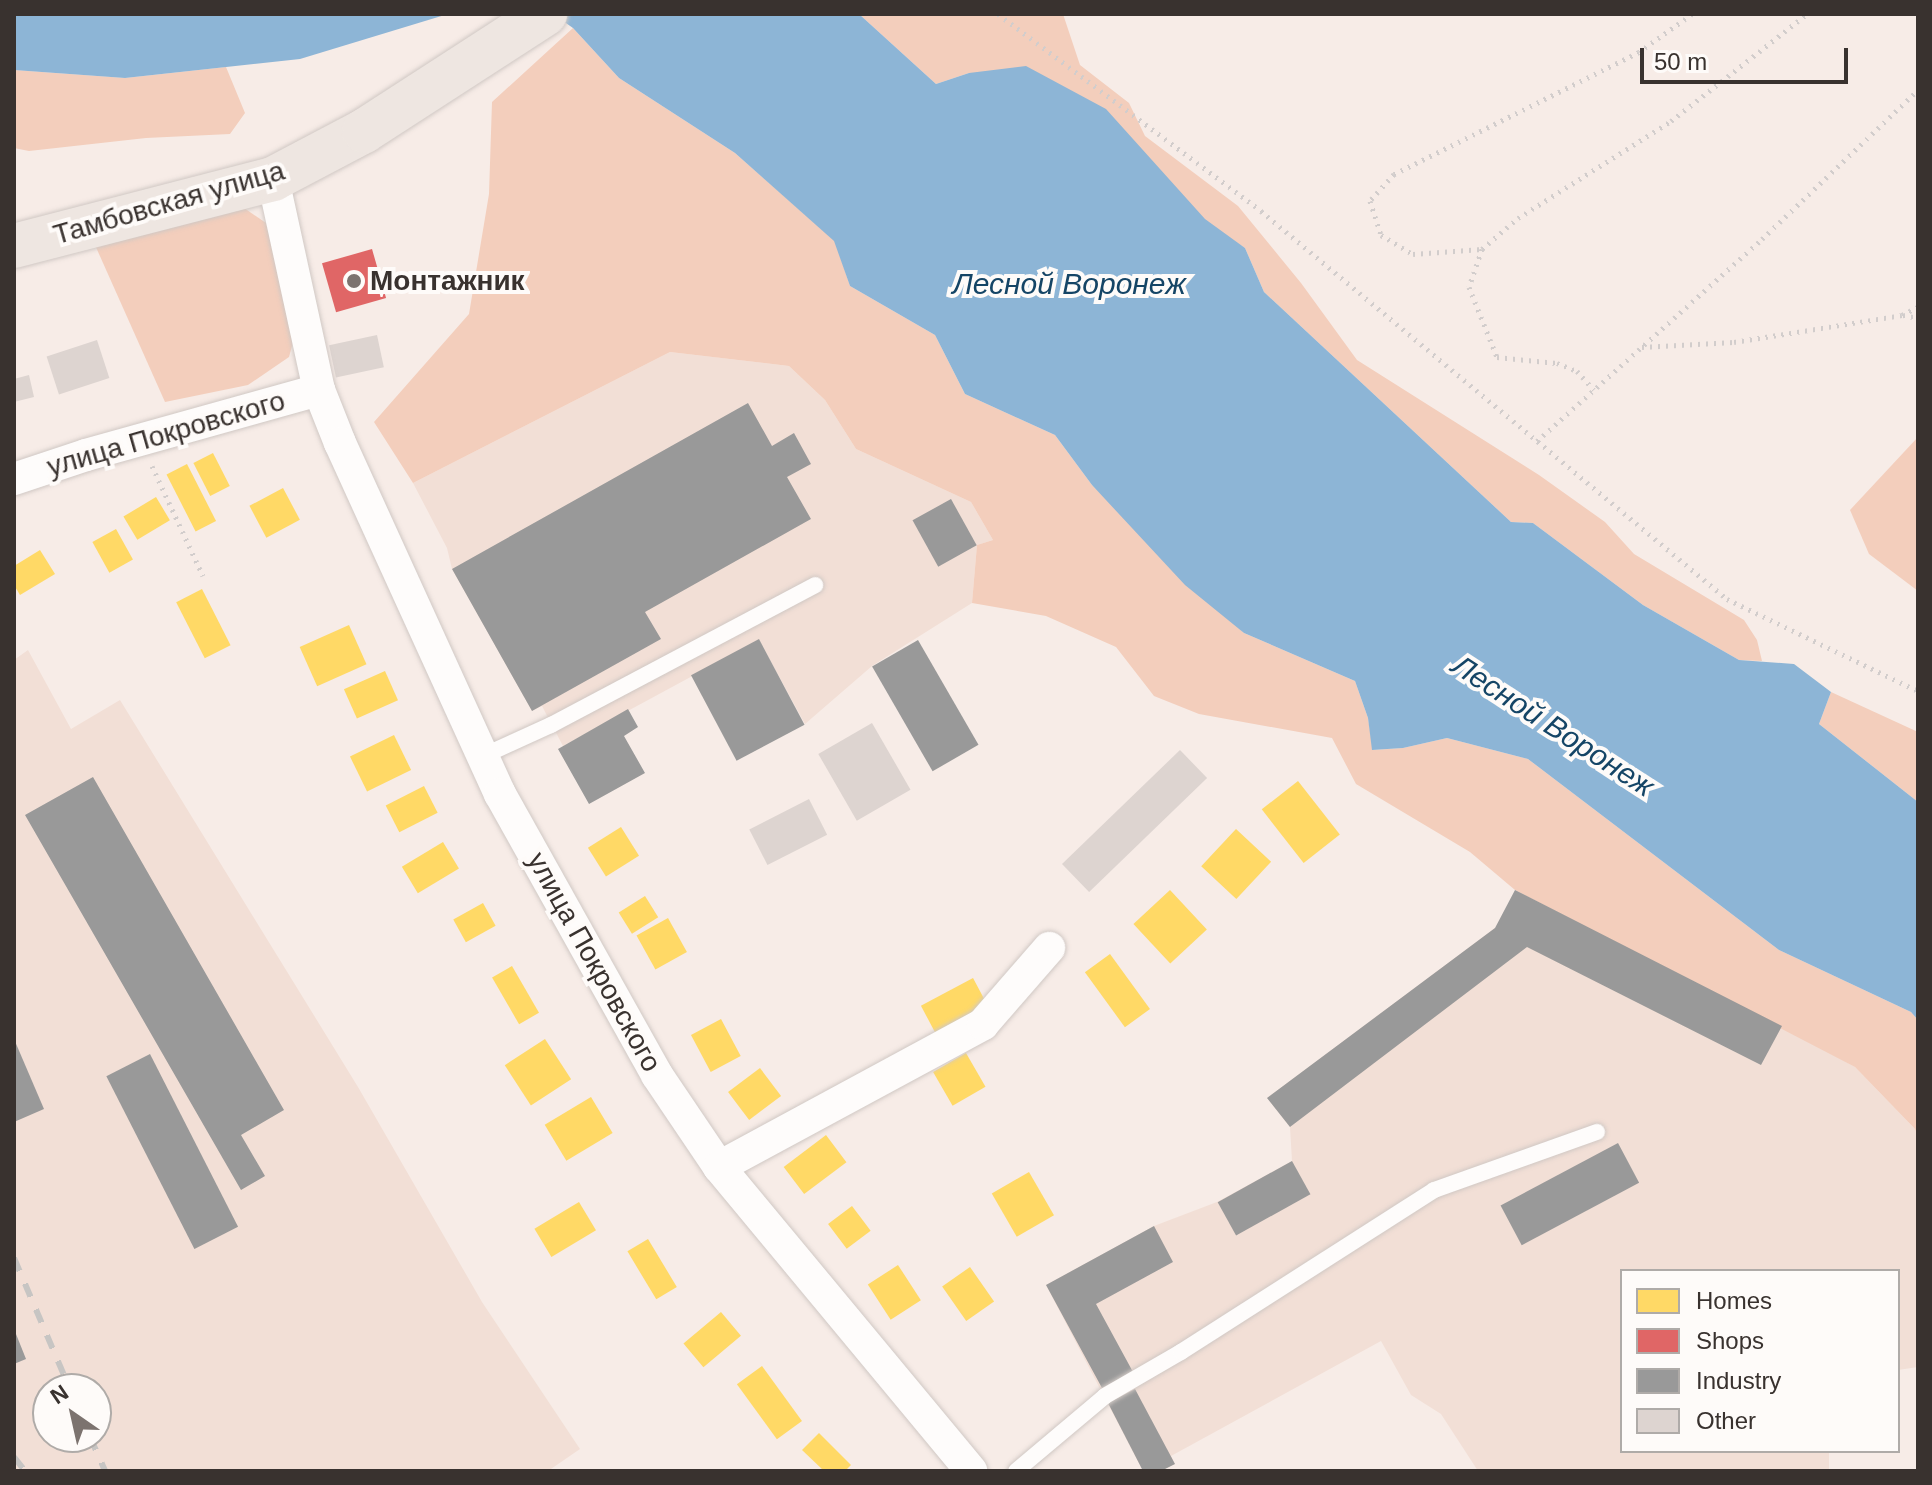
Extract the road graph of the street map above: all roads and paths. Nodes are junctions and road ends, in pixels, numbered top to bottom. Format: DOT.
graph roads {
  1 [pos="545,14"];
  2 [pos="998,14"];
  3 [pos="1692,14"];
  4 [pos="1807,14"];
  5 [pos="1918,90"];
  6 [pos="273,179"];
  7 [pos="14,246"];
  8 [pos="1482,249"];
  9 [pos="1918,307"];
  10 [pos="1902,315"];
  11 [pos="1918,318"];
  12 [pos="1641,347"];
  13 [pos="319,390"];
  14 [pos="1594,390"];
  15 [pos="137,441"];
  16 [pos="1537,441"];
  17 [pos="14,479"];
  18 [pos="203,576"];
  19 [pos="815,585"];
  20 [pos="1918,691"];
  21 [pos="483,756"];
  22 [pos="1049,948"];
  23 [pos="1597,1132"];
  24 [pos="719,1167"];
  25 [pos="971,1471"];
  26 [pos="1016,1471"];
  1 -- 6 [label="main road, Тамбовская улица"];
  2 -- 16 [label="path"];
  3 -- 8 [label="path"];
  4 -- 8 [label="path"];
  5 -- 12 [label="path"];
  6 -- 7 [label="main road, Тамбовская улица"];
  6 -- 13 [label="street, улица Покровского"];
  8 -- 14 [label="path"];
  9 -- 10 [label="path"];
  10 -- 11 [label="path"];
  10 -- 12 [label="path"];
  12 -- 14 [label="path"];
  13 -- 15 [label="street, улица Покровского"];
  13 -- 21 [label="street, улица Покровского"];
  14 -- 16 [label="path"];
  15 -- 17 [label="street, улица Покровского"];
  15 -- 18 [label="path"];
  16 -- 20 [label="path"];
  19 -- 21 [label="lane"];
  21 -- 24 [label="street, улица Покровского"];
  22 -- 24 [label="street"];
  23 -- 26 [label="lane"];
  24 -- 25 [label="street, улица Покровского"];
}
